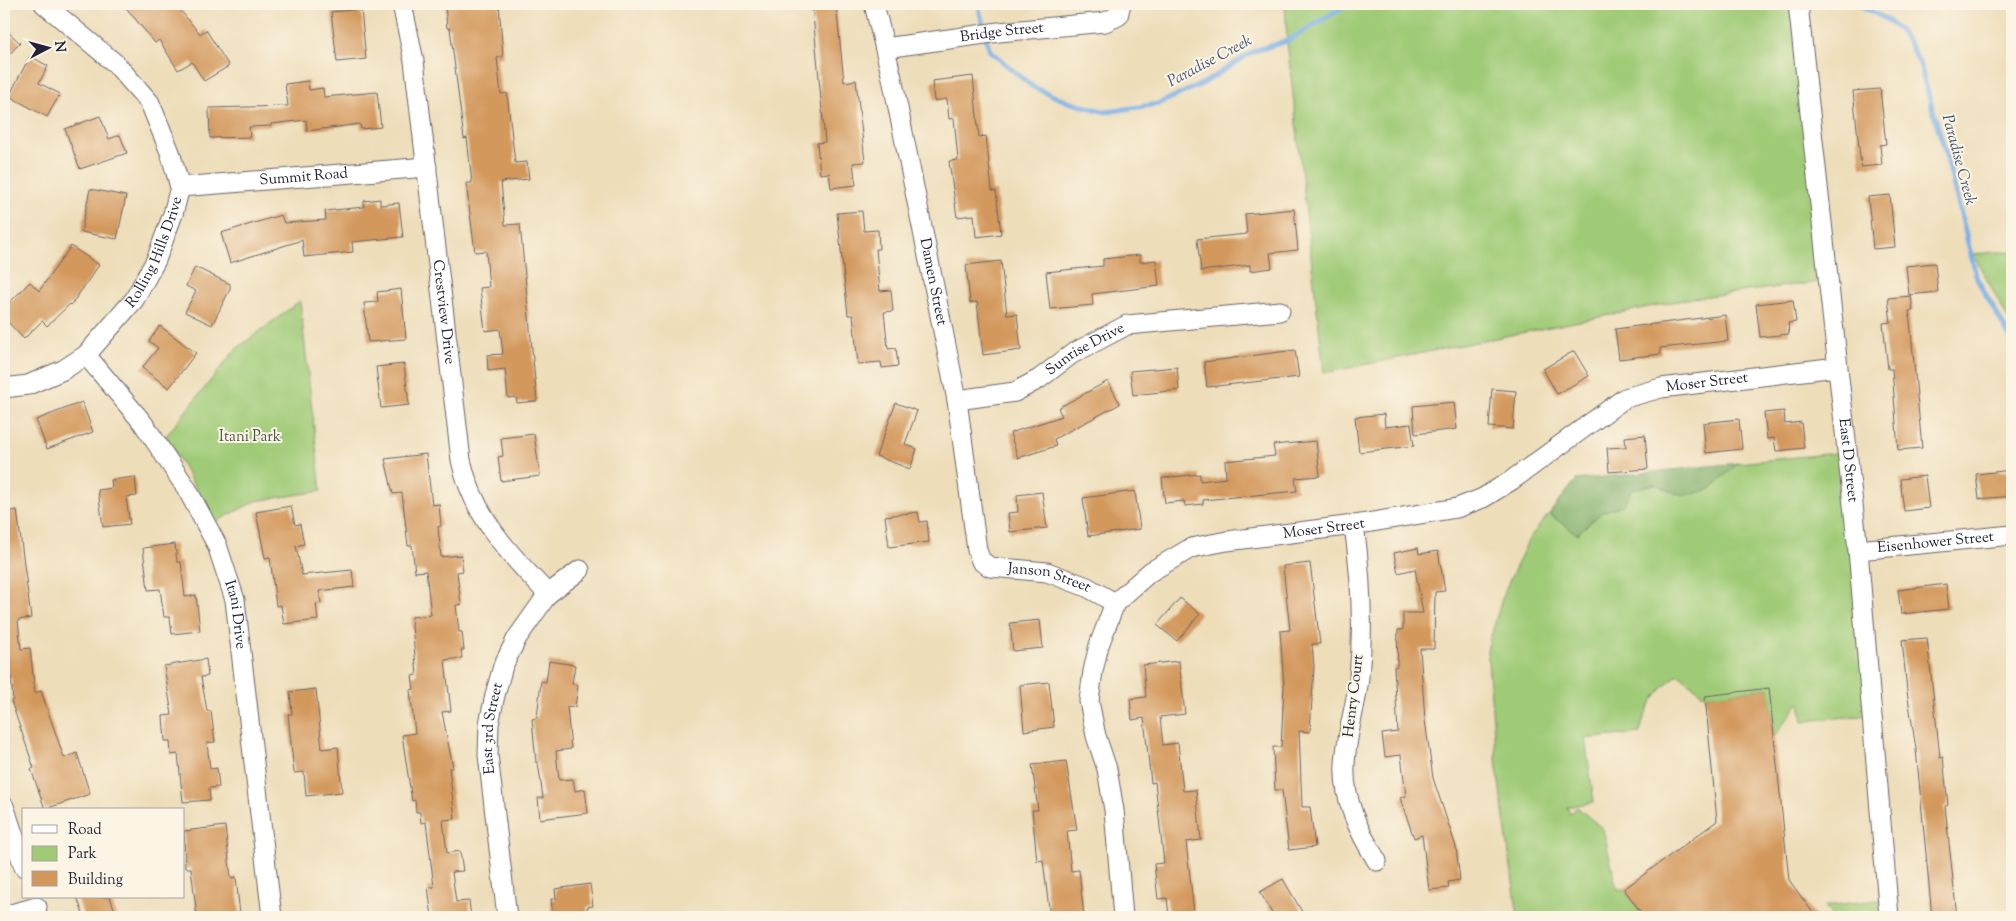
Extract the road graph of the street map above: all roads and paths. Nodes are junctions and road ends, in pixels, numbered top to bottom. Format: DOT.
graph roads {
  1 [pos="44,4"];
  2 [pos="402,4"];
  3 [pos="874,4"];
  4 [pos="1798,4"];
  5 [pos="1119,10"];
  6 [pos="885,48"];
  7 [pos="427,167"];
  8 [pos="180,187"];
  9 [pos="1280,311"];
  10 [pos="86,355"];
  11 [pos="1836,367"];
  12 [pos="4,388"];
  13 [pos="957,400"];
  14 [pos="1354,525"];
  15 [pos="2012,535"];
  16 [pos="1858,550"];
  17 [pos="981,561"];
  18 [pos="580,570"];
  19 [pos="548,594"];
  20 [pos="1115,603"];
  21 [pos="4,806"];
  22 [pos="22,861"];
  23 [pos="1377,861"];
  24 [pos="37,907"];
  25 [pos="4,916"];
  26 [pos="272,917"];
  27 [pos="507,917"];
  28 [pos="1123,917"];
  29 [pos="1889,917"];
  1 -- 8 [label="street, Rolling Hills Drive"];
  2 -- 7 [label="street, Crestview Drive"];
  3 -- 6 [label="street, Damen Street"];
  4 -- 11 [label="street, East D Street"];
  5 -- 6 [label="street, Bridge Street"];
  6 -- 13 [label="street, Damen Street"];
  7 -- 8 [label="street, Summit Road"];
  7 -- 19 [label="street, Crestview Drive"];
  8 -- 10 [label="street, Rolling Hills Drive"];
  9 -- 13 [label="street, Sunrise Drive"];
  10 -- 12 [label="street, Rolling Hills Drive"];
  10 -- 26 [label="street, Itani Drive"];
  11 -- 14 [label="street, Moser Street"];
  11 -- 16 [label="street, East D Street"];
  13 -- 17 [label="street, Damen Street"];
  14 -- 20 [label="street, Moser Street"];
  14 -- 23 [label="street, Henry Court"];
  15 -- 16 [label="street, Eisenhower Street"];
  16 -- 29 [label="street, East D Street"];
  17 -- 20 [label="street, Janson Street"];
  18 -- 19 [label="street, East 3rd Street"];
  19 -- 27 [label="street, East 3rd Street"];
  20 -- 28 [label="street, Moser Street"];
  21 -- 22 [label="street"];
  24 -- 25 [label="street"];
}
